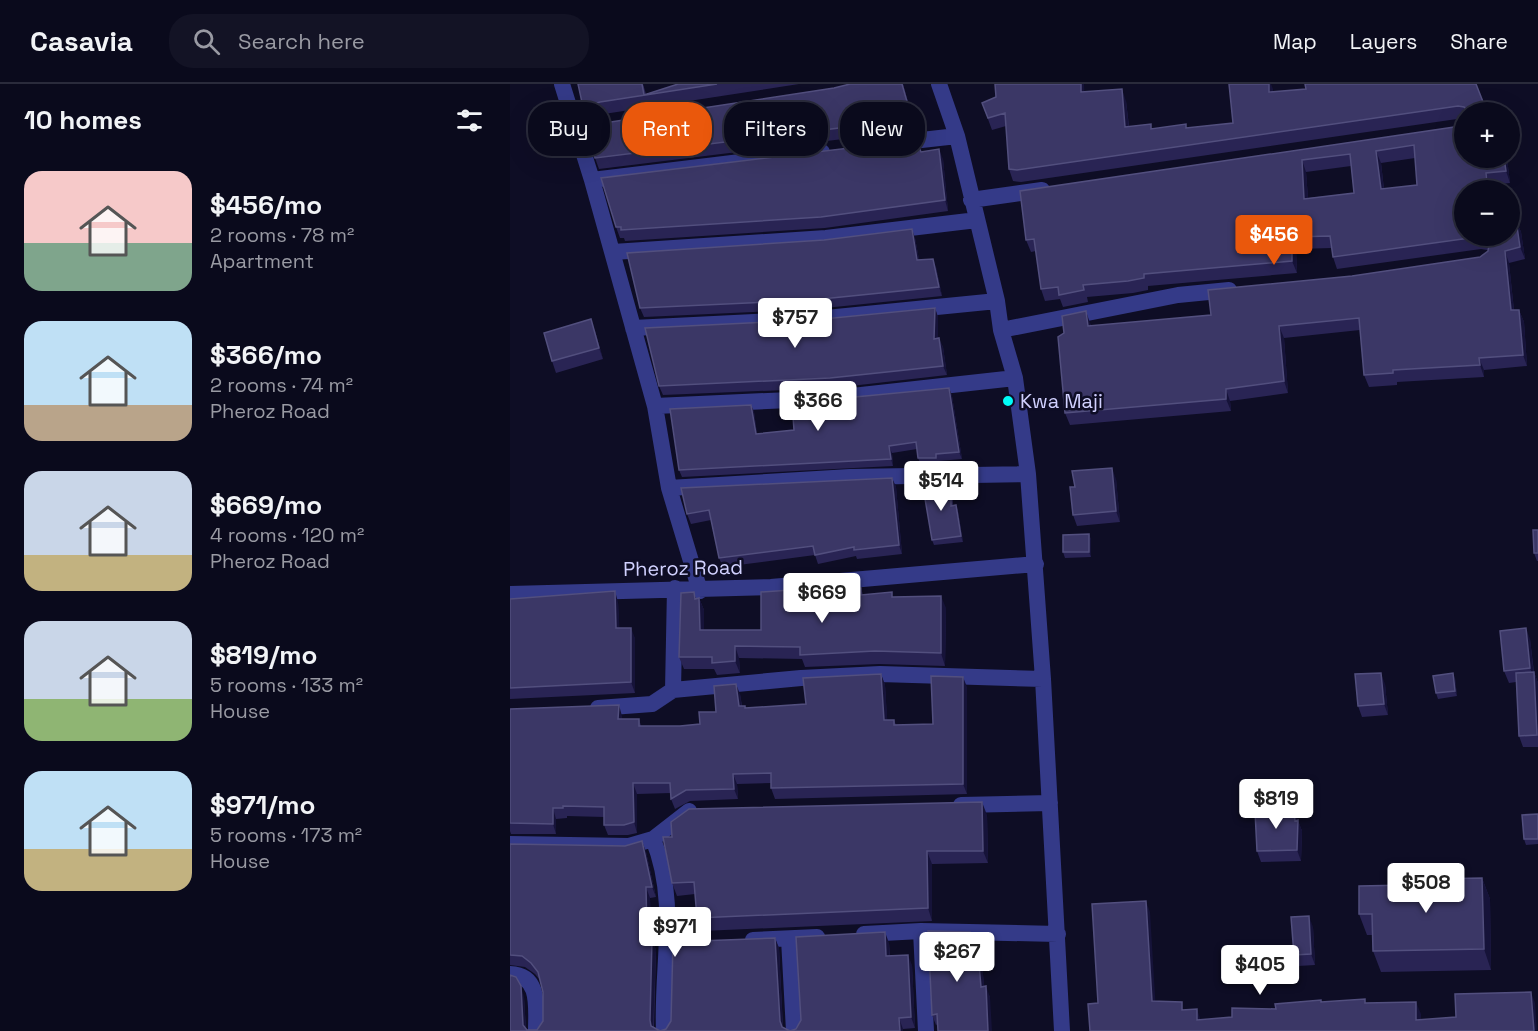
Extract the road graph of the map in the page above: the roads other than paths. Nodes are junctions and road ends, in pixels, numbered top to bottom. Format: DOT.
graph roads {
  1 [pos="562,84"];
  2 [pos="939,84"];
  3 [pos="957,136"];
  4 [pos="925,140"];
  5 [pos="838,150"];
  6 [pos="592,180"];
  7 [pos="1063,187"];
  8 [pos="971,200"];
  9 [pos="977,220"];
  10 [pos="613,252"];
  11 [pos="1249,288"];
  12 [pos="997,301"];
  13 [pos="633,328"];
  14 [pos="1001,330"];
  15 [pos="1015,378"];
  16 [pos="655,406"];
  17 [pos="1028,474"];
  18 [pos="669,488"];
  19 [pos="1036,564"];
  20 [pos="675,588"];
  21 [pos="700,591"];
  22 [pos="510,594"];
  23 [pos="1043,679"];
  24 [pos="674,690"];
  25 [pos="582,708"];
  26 [pos="1050,803"];
  27 [pos="945,806"];
  28 [pos="711,810"];
  29 [pos="653,839"];
  30 [pos="510,844"];
  31 [pos="921,931"];
  32 [pos="1058,934"];
  33 [pos="789,939"];
  34 [pos="734,940"];
  35 [pos="510,974"];
  36 [pos="537,1031"];
  37 [pos="664,1031"];
  38 [pos="794,1031"];
  39 [pos="926,1031"];
  40 [pos="1062,1031"];
  1 -- 6 [label="street"];
  2 -- 3 [label="street"];
  3 -- 4 [label="street"];
  3 -- 8 [label="street"];
  5 -- 6 [label="street"];
  6 -- 10 [label="street"];
  7 -- 8 [label="street"];
  8 -- 9 [label="street"];
  9 -- 10 [label="street"];
  9 -- 12 [label="street"];
  10 -- 13 [label="street"];
  11 -- 14 [label="street"];
  12 -- 13 [label="street"];
  12 -- 14 [label="street"];
  13 -- 16 [label="street"];
  14 -- 15 [label="street"];
  15 -- 16 [label="street"];
  15 -- 17 [label="street"];
  16 -- 18 [label="street"];
  17 -- 18 [label="street"];
  17 -- 19 [label="street"];
  18 -- 21 [label="street"];
  19 -- 21 [label="street, Pheroz Road"];
  19 -- 23 [label="street"];
  20 -- 21 [label="street, Pheroz Road"];
  20 -- 22 [label="street, Pheroz Road"];
  20 -- 24 [label="street"];
  23 -- 24 [label="street"];
  23 -- 26 [label="street"];
  24 -- 25 [label="street"];
  26 -- 27 [label="street"];
  26 -- 32 [label="street"];
  28 -- 29 [label="street"];
  29 -- 30 [label="street"];
  29 -- 37 [label="street"];
  31 -- 32 [label="street"];
  31 -- 33 [label="street"];
  31 -- 39 [label="street"];
  32 -- 40 [label="street"];
  33 -- 34 [label="street"];
  33 -- 38 [label="street"];
  35 -- 36 [label="street"];
}
